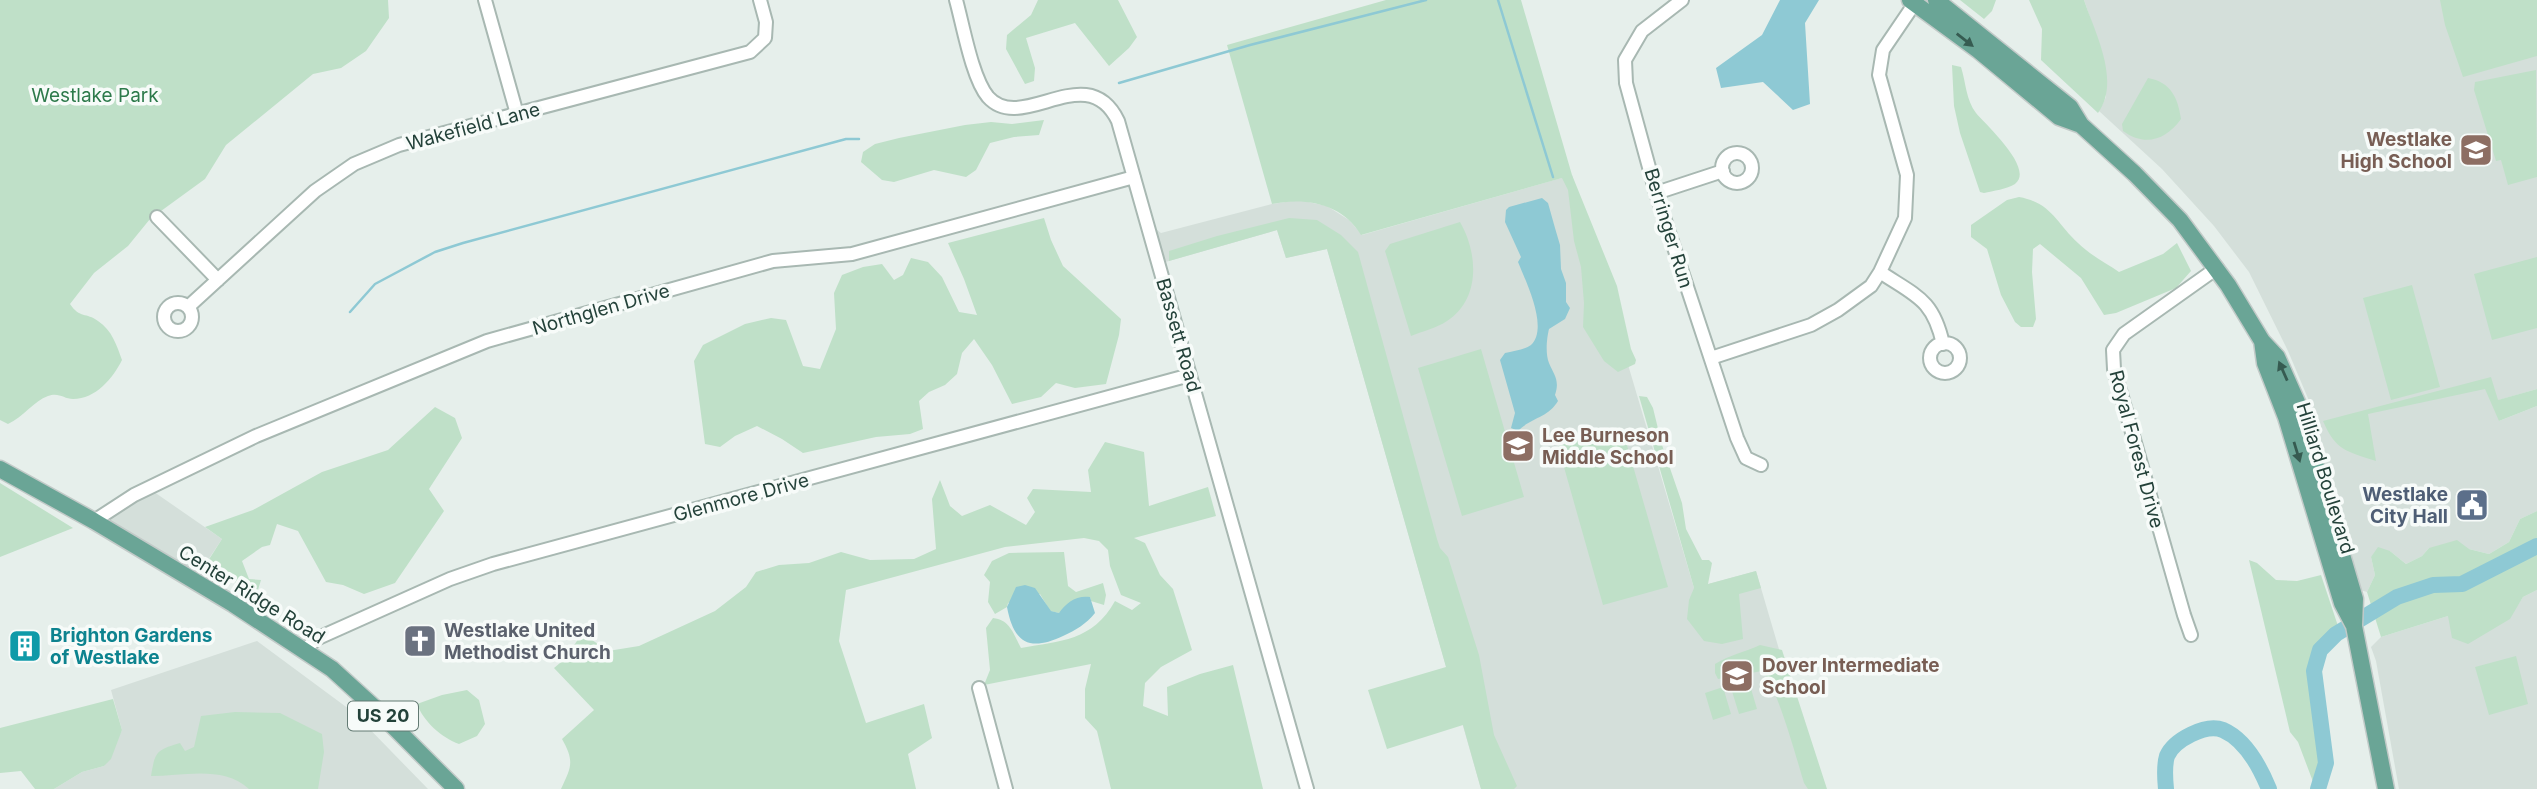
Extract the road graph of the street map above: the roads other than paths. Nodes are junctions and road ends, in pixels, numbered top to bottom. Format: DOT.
graph roads {
  1 [pos="485,0"];
  2 [pos="760,0"];
  3 [pos="956,0"];
  4 [pos="1682,0"];
  5 [pos="1936,0"];
  6 [pos="1914,1"];
  7 [pos="517,114"];
  8 [pos="2081,125"];
  9 [pos="1723,171"];
  10 [pos="1134,177"];
  11 [pos="1656,193"];
  12 [pos="157,217"];
  13 [pos="2217,268"];
  14 [pos="1880,272"];
  15 [pos="218,280"];
  16 [pos="188,307"];
  17 [pos="1943,344"];
  18 [pos="1711,358"];
  19 [pos="1190,375"];
  20 [pos="1761,465"];
  21 [pos="0,469"];
  22 [pos="94,521"];
  23 [pos="2191,635"];
  24 [pos="304,650"];
  25 [pos="979,688"];
  26 [pos="456,789"];
  27 [pos="1006,789"];
  28 [pos="1307,789"];
  29 [pos="2386,789"];
  1 -- 7 [label="street"];
  2 -- 7 [label="street, Wakefield Lane"];
  3 -- 10 [label="street, Bassett Road"];
  4 -- 11 [label="street, Berringer Run"];
  5 -- 8 [label="main road, Hilliard Boulevard"];
  6 -- 8 [label="main road, Hilliard Boulevard, one-way"];
  6 -- 14 [label="street"];
  7 -- 15 [label="street, Wakefield Lane"];
  8 -- 13 [label="main road, Hilliard Boulevard"];
  9 -- 11 [label="street"];
  10 -- 19 [label="street, Bassett Road"];
  10 -- 22 [label="street, Northglen Drive"];
  11 -- 18 [label="street, Berringer Run"];
  12 -- 15 [label="street"];
  13 -- 23 [label="street, Royal Forest Drive"];
  13 -- 29 [label="main road, Hilliard Boulevard"];
  14 -- 17 [label="street"];
  14 -- 18 [label="street"];
  15 -- 16 [label="street, Wakefield Lane"];
  18 -- 20 [label="street, Berringer Run"];
  19 -- 24 [label="street, Glenmore Drive"];
  19 -- 28 [label="street, Bassett Road"];
  21 -- 22 [label="main road, Center Ridge Road / US 20"];
  22 -- 24 [label="main road, Center Ridge Road / US 20"];
  24 -- 26 [label="main road, Center Ridge Road / US 20"];
  25 -- 27 [label="street"];
}
